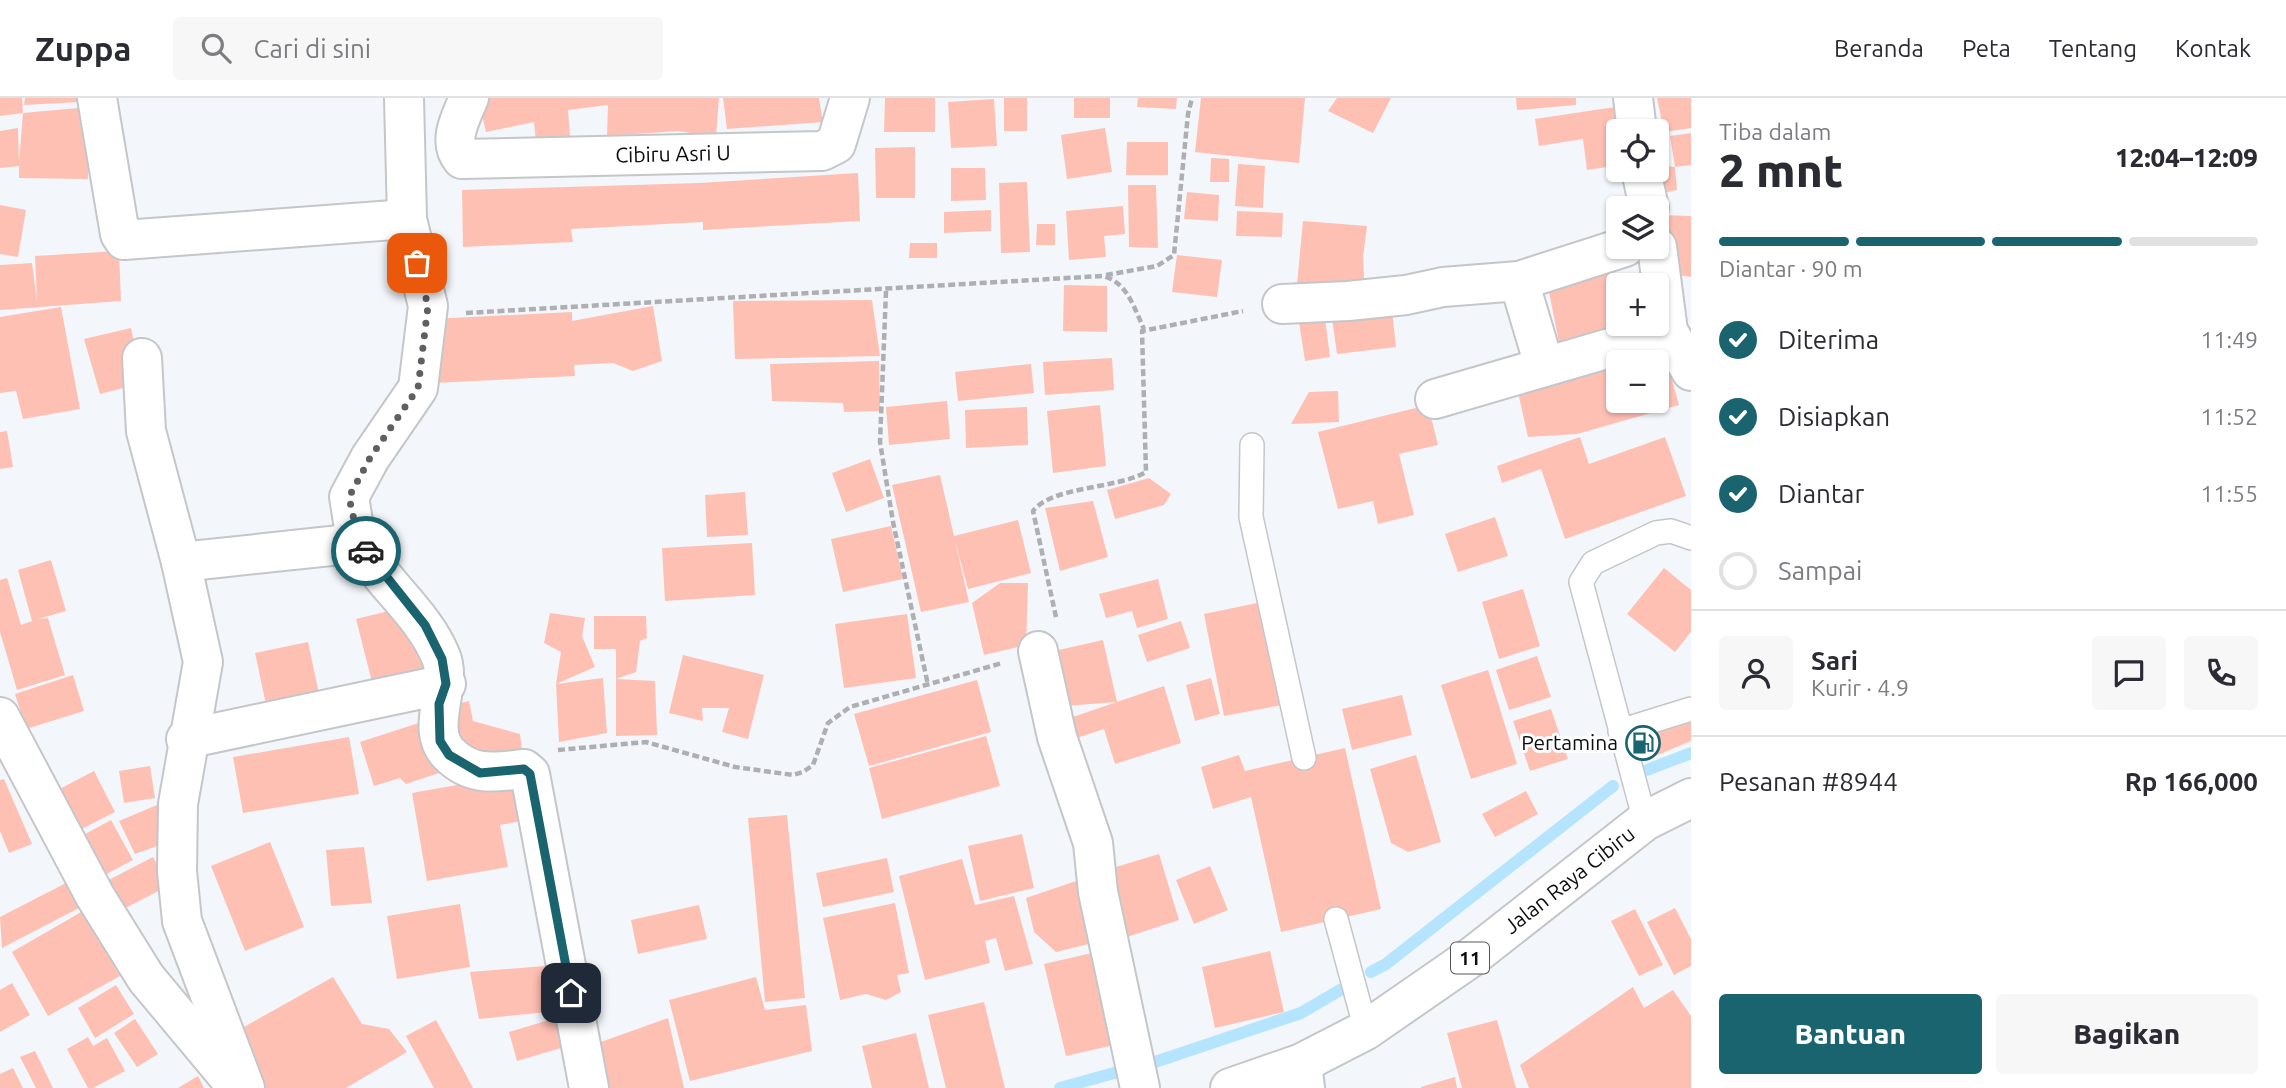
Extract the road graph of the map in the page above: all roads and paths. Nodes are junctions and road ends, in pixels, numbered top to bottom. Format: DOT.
graph roads {
  1 [pos="97,98"];
  2 [pos="404,98"];
  3 [pos="469,98"];
  4 [pos="850,98"];
  5 [pos="1192,98"];
  6 [pos="1633,98"];
  7 [pos="1636,119"];
  8 [pos="407,219"];
  9 [pos="1606,253"];
  10 [pos="1102,276"];
  11 [pos="1519,281"];
  12 [pos="886,291"];
  13 [pos="1283,304"];
  14 [pos="458,314"];
  15 [pos="1144,329"];
  16 [pos="1669,333"];
  17 [pos="1650,336"];
  18 [pos="142,358"];
  19 [pos="1544,365"];
  20 [pos="1691,371"];
  21 [pos="1436,399"];
  22 [pos="1252,445"];
  23 [pos="1691,538"];
  24 [pos="359,543"];
  25 [pos="181,562"];
  26 [pos="1038,651"];
  27 [pos="446,684"];
  28 [pos="928,685"];
  29 [pos="1691,709"];
  30 [pos="0,717"];
  31 [pos="1620,731"];
  32 [pos="187,739"];
  33 [pos="1304,758"];
  34 [pos="540,763"];
  35 [pos="1691,798"];
  36 [pos="1645,821"];
  37 [pos="1336,919"];
  38 [pos="1366,1030"];
  39 [pos="1304,1075"];
  40 [pos="237,1088"];
  41 [pos="245,1088"];
  42 [pos="589,1088"];
  43 [pos="1140,1088"];
  44 [pos="1230,1088"];
  1 -- 8 [label="main road"];
  2 -- 8 [label="main road"];
  3 -- 4 [label="main road, Cibiru Asri U"];
  5 -- 10 [label="path"];
  6 -- 7 [label="main road"];
  8 -- 24 [label="main road"];
  9 -- 11 [label="main road"];
  10 -- 12 [label="path"];
  10 -- 15 [label="path"];
  11 -- 13 [label="main road"];
  11 -- 19 [label="main road"];
  12 -- 14 [label="path"];
  12 -- 28 [label="path"];
  13 -- 15 [label="path"];
  15 -- 26 [label="path"];
  16 -- 20 [label="main road"];
  17 -- 19 [label="main road"];
  18 -- 25 [label="main road"];
  19 -- 21 [label="main road"];
  22 -- 33 [label="lane"];
  23 -- 31 [label="lane"];
  24 -- 25 [label="main road"];
  24 -- 27 [label="main road"];
  25 -- 32 [label="main road"];
  26 -- 28 [label="path"];
  26 -- 43 [label="main road"];
  27 -- 32 [label="main road"];
  27 -- 34 [label="main road"];
  28 -- 34 [label="path"];
  29 -- 31 [label="lane"];
  30 -- 40 [label="main road"];
  31 -- 36 [label="lane"];
  32 -- 41 [label="main road"];
  34 -- 42 [label="main road"];
  35 -- 36 [label="main road, Jalan Raya Cibiru / 11"];
  36 -- 38 [label="main road, Jalan Raya Cibiru / 11"];
  37 -- 38 [label="lane"];
  38 -- 39 [label="main road, Jalan Raya Cibiru / 11"];
  39 -- 44 [label="main road, Jalan Raya Cibiru / 11"];
}
